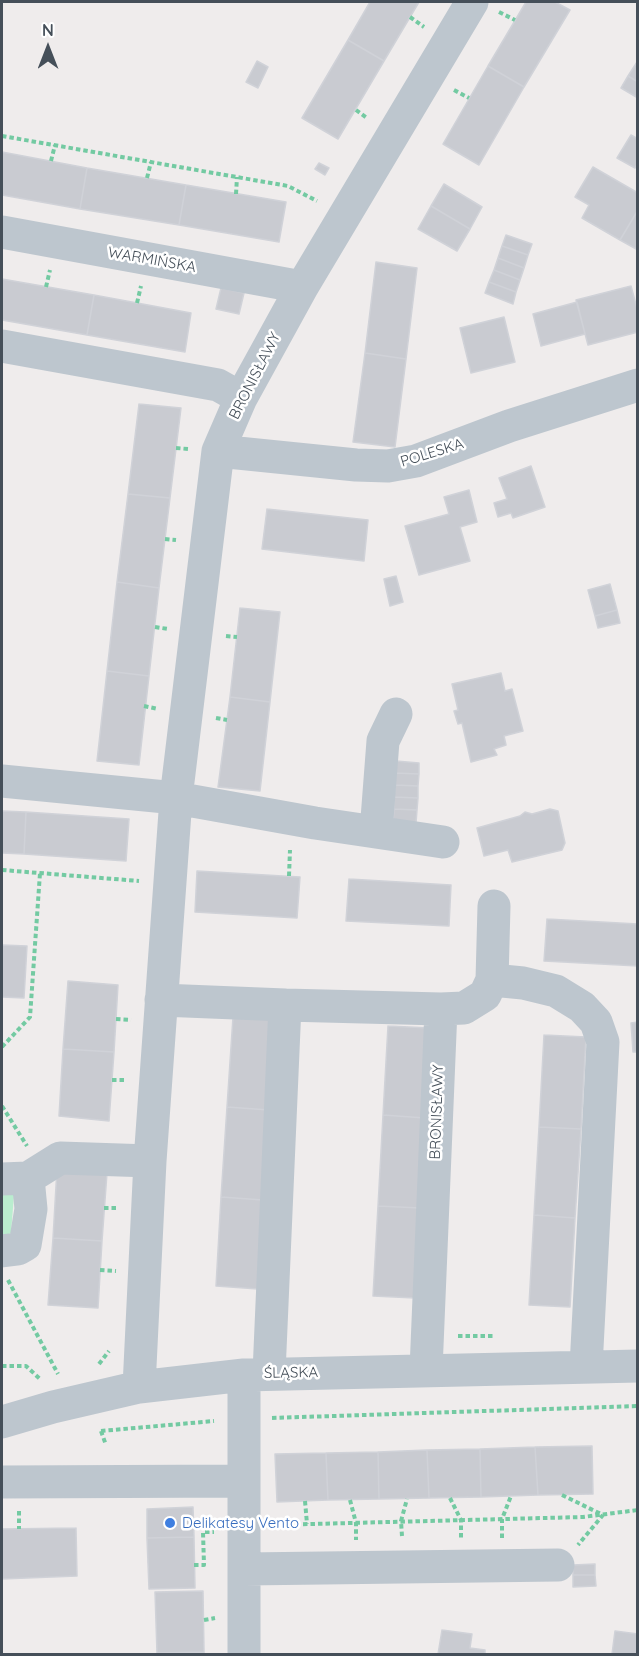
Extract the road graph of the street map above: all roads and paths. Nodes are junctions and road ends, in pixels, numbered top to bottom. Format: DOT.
graph roads {
  1 [pos="472,2"];
  2 [pos="2,136"];
  3 [pos="55,145"];
  4 [pos="51,161"];
  5 [pos="151,162"];
  6 [pos="237,177"];
  7 [pos="147,178"];
  8 [pos="236,194"];
  9 [pos="345,216"];
  10 [pos="2,232"];
  11 [pos="302,287"];
  12 [pos="2,346"];
  13 [pos="638,385"];
  14 [pos="242,398"];
  15 [pos="218,450"];
  16 [pos="396,714"];
  17 [pos="2,781"];
  18 [pos="176,798"];
  19 [pos="376,832"];
  20 [pos="444,842"];
  21 [pos="2,870"];
  22 [pos="40,873"];
  23 [pos="149,881"];
  24 [pos="494,906"];
  25 [pos="492,980"];
  26 [pos="285,1005"];
  27 [pos="441,1009"];
  28 [pos="150,1010"];
  29 [pos="116,1019"];
  30 [pos="2,1047"];
  31 [pos="112,1080"];
  32 [pos="133,1080"];
  33 [pos="2,1106"];
  34 [pos="150,1161"];
  35 [pos="24,1175"];
  36 [pos="104,1208"];
  37 [pos="124,1209"];
  38 [pos="4,1263"];
  39 [pos="100,1270"];
  40 [pos="120,1271"];
  41 [pos="112,1349"];
  42 [pos="2,1366"];
  43 [pos="638,1366"];
  44 [pos="96,1367"];
  45 [pos="586,1367"];
  46 [pos="426,1370"];
  47 [pos="257,1374"];
  48 [pos="41,1380"];
  49 [pos="63,1383"];
  50 [pos="139,1387"];
  51 [pos="638,1406"];
  52 [pos="244,1418"];
  53 [pos="2,1422"];
  54 [pos="101,1431"];
  55 [pos="244,1481"];
  56 [pos="2,1482"];
  57 [pos="562,1495"];
  58 [pos="511,1496"];
  59 [pos="450,1498"];
  60 [pos="407,1499"];
  61 [pos="350,1500"];
  62 [pos="305,1501"];
  63 [pos="638,1510"];
  64 [pos="603,1515"];
  65 [pos="502,1519"];
  66 [pos="461,1520"];
  67 [pos="402,1521"];
  68 [pos="356,1523"];
  69 [pos="307,1524"];
  70 [pos="245,1526"];
  71 [pos="203,1532"];
  72 [pos="194,1564"];
  73 [pos="558,1565"];
  74 [pos="245,1569"];
  75 [pos="244,1654"];
  1 -- 9 [label="street, BRONISŁAWY"];
  2 -- 3 [label="path"];
  3 -- 4 [label="path"];
  3 -- 5 [label="path"];
  5 -- 6 [label="path"];
  5 -- 7 [label="path"];
  6 -- 8 [label="path"];
  6 -- 9 [label="path"];
  9 -- 11 [label="street, BRONISŁAWY"];
  10 -- 11 [label="street, WARMIŃSKA"];
  11 -- 14 [label="street, BRONISŁAWY"];
  12 -- 14 [label="street"];
  13 -- 15 [label="street, POLESKA"];
  14 -- 15 [label="street, BRONISŁAWY"];
  15 -- 18 [label="street, BRONISŁAWY"];
  16 -- 19 [label="street"];
  17 -- 18 [label="street"];
  18 -- 19 [label="street"];
  18 -- 28 [label="street, BRONISŁAWY"];
  19 -- 20 [label="street"];
  21 -- 22 [label="path"];
  22 -- 23 [label="path"];
  22 -- 30 [label="path"];
  24 -- 25 [label="street"];
  25 -- 27 [label="street"];
  25 -- 45 [label="street"];
  26 -- 27 [label="street"];
  26 -- 28 [label="street"];
  26 -- 47 [label="street"];
  27 -- 46 [label="street, BRONISŁAWY"];
  28 -- 29 [label="path"];
  28 -- 34 [label="street, BRONISŁAWY"];
  31 -- 32 [label="path"];
  33 -- 35 [label="path"];
  34 -- 35 [label="street"];
  34 -- 50 [label="street, BRONISŁAWY"];
  35 -- 38 [label="street"];
  36 -- 37 [label="path"];
  38 -- 49 [label="path"];
  39 -- 40 [label="path"];
  41 -- 44 [label="path"];
  42 -- 48 [label="path"];
  43 -- 45 [label="street, ŚLĄSKA"];
  45 -- 46 [label="street, ŚLĄSKA"];
  46 -- 47 [label="street, ŚLĄSKA"];
  47 -- 50 [label="street, ŚLĄSKA"];
  47 -- 52 [label="street"];
  50 -- 53 [label="street, ŚLĄSKA"];
  51 -- 52 [label="path"];
  52 -- 54 [label="path"];
  52 -- 55 [label="street"];
  55 -- 56 [label="street"];
  55 -- 70 [label="street"];
  57 -- 64 [label="path"];
  58 -- 65 [label="path"];
  59 -- 66 [label="path"];
  60 -- 67 [label="path"];
  61 -- 68 [label="path"];
  62 -- 69 [label="path"];
  63 -- 64 [label="path"];
  64 -- 65 [label="path"];
  64 -- 73 [label="path"];
  65 -- 66 [label="path"];
  66 -- 67 [label="path"];
  67 -- 68 [label="path"];
  68 -- 69 [label="path"];
  69 -- 70 [label="path"];
  70 -- 74 [label="street"];
  71 -- 72 [label="path"];
  73 -- 74 [label="street"];
  74 -- 75 [label="street"];
}
